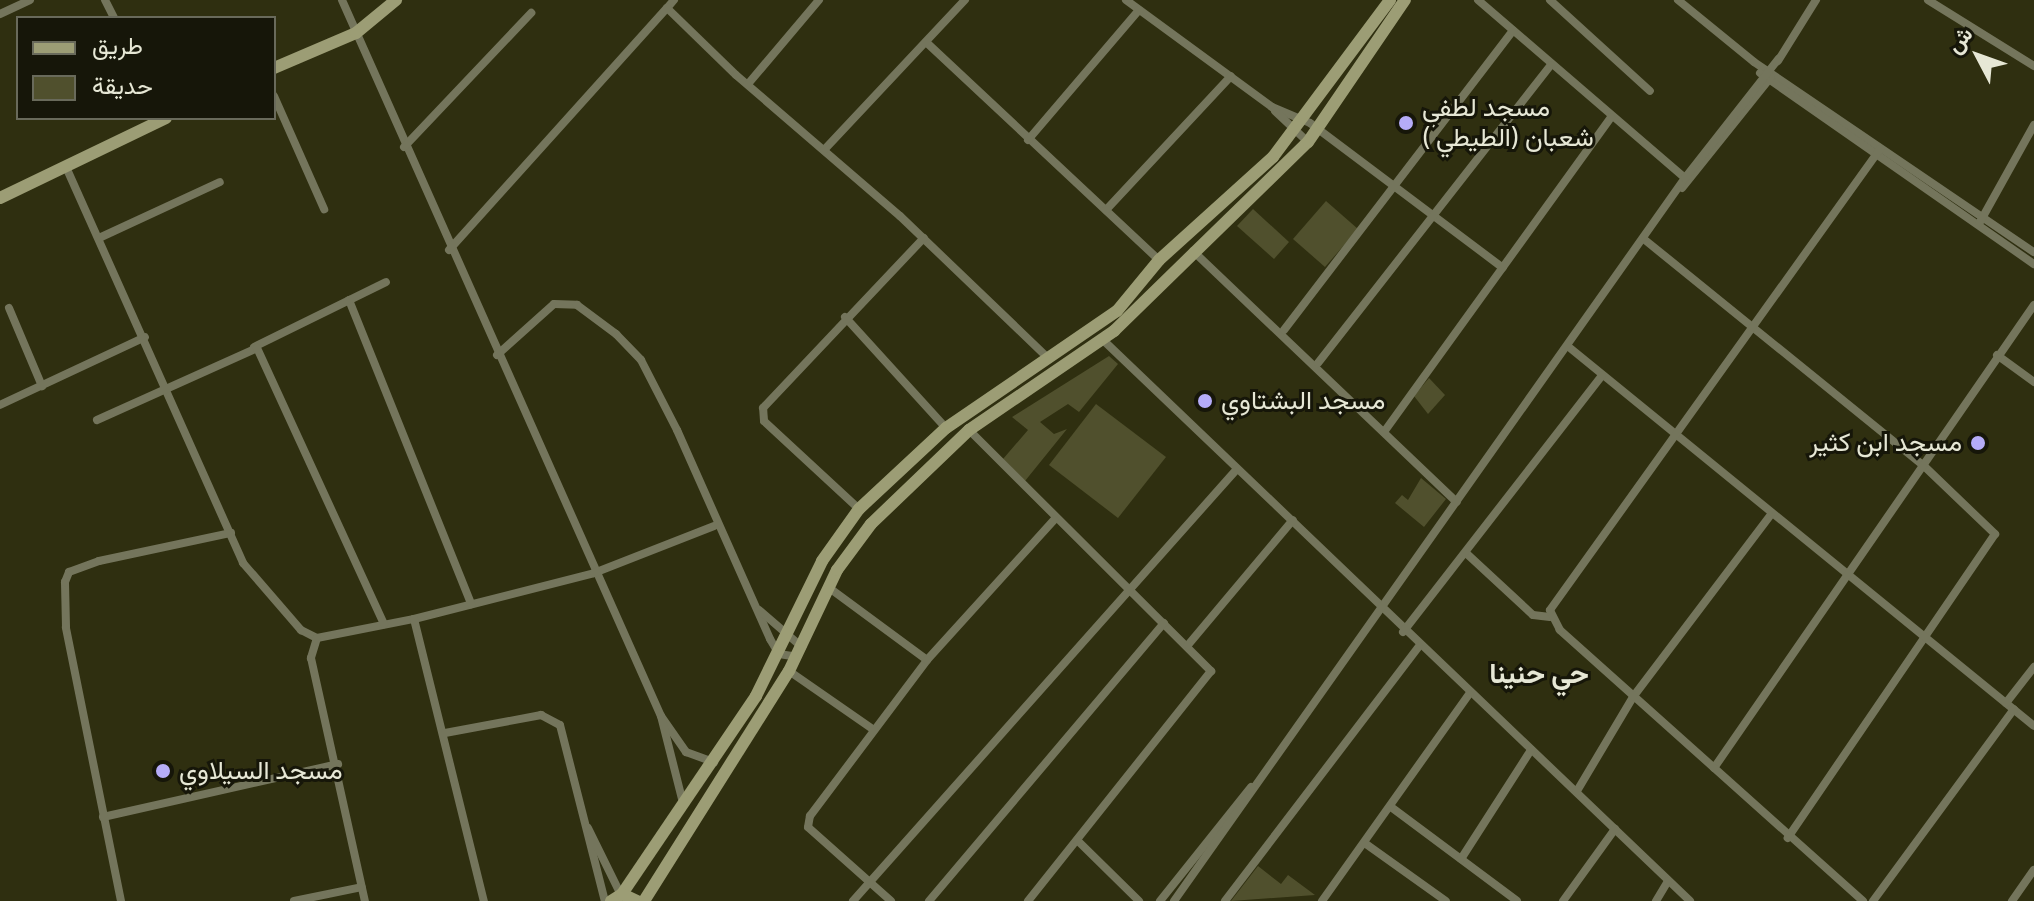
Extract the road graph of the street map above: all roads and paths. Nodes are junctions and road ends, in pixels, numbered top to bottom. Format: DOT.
graph roads {
  1 [pos="30,0"];
  2 [pos="342,0"];
  3 [pos="396,0"];
  4 [pos="674,0"];
  5 [pos="819,0"];
  6 [pos="965,0"];
  7 [pos="1126,0"];
  8 [pos="1390,0"];
  9 [pos="1405,0"];
  10 [pos="1478,0"];
  11 [pos="1550,0"];
  12 [pos="1678,0"];
  13 [pos="1816,0"];
  14 [pos="1928,0"];
  15 [pos="667,8"];
  16 [pos="1139,10"];
  17 [pos="531,13"];
  18 [pos="0,14"];
  19 [pos="1513,31"];
  20 [pos="356,33"];
  21 [pos="926,42"];
  22 [pos="1551,65"];
  23 [pos="2034,66"];
  24 [pos="276,67"];
  25 [pos="1767,74"];
  26 [pos="1231,76"];
  27 [pos="748,84"];
  28 [pos="1650,91"];
  29 [pos="276,101"];
  30 [pos="1272,107"];
  31 [pos="1611,117"];
  32 [pos="1302,119"];
  33 [pos="161,120"];
  34 [pos="2034,125"];
  35 [pos="1318,130"];
  36 [pos="1291,132"];
  37 [pos="1028,140"];
  38 [pos="1308,142"];
  39 [pos="404,147"];
  40 [pos="824,150"];
  41 [pos="1877,153"];
  42 [pos="66,167"];
  43 [pos="1685,178"];
  44 [pos="220,182"];
  45 [pos="1395,187"];
  46 [pos="1681,188"];
  47 [pos="0,198"];
  48 [pos="324,209"];
  49 [pos="1106,210"];
  50 [pos="1433,215"];
  51 [pos="1980,222"];
  52 [pos="99,238"];
  53 [pos="924,238"];
  54 [pos="1645,240"];
  55 [pos="449,250"];
  56 [pos="1193,250"];
  57 [pos="2034,252"];
  58 [pos="1159,260"];
  59 [pos="2034,264"];
  60 [pos="1503,268"];
  61 [pos="1171,271"];
  62 [pos="386,282"];
  63 [pos="349,300"];
  64 [pos="2034,305"];
  65 [pos="9,308"];
  66 [pos="845,317"];
  67 [pos="1754,326"];
  68 [pos="1284,330"];
  69 [pos="145,337"];
  70 [pos="1103,340"];
  71 [pos="254,347"];
  72 [pos="1570,348"];
  73 [pos="497,355"];
  74 [pos="1997,355"];
  75 [pos="1049,359"];
  76 [pos="1318,363"];
  77 [pos="1602,375"];
  78 [pos="2034,382"];
  79 [pos="42,386"];
  80 [pos="168,390"];
  81 [pos="0,405"];
  82 [pos="97,420"];
  83 [pos="946,428"];
  84 [pos="969,430"];
  85 [pos="1384,432"];
  86 [pos="1677,439"];
  87 [pos="1923,465"];
  88 [pos="1237,469"];
  89 [pos="1457,502"];
  90 [pos="859,509"];
  91 [pos="1770,516"];
  92 [pos="1054,520"];
  93 [pos="1293,520"];
  94 [pos="714,526"];
  95 [pos="231,533"];
  96 [pos="1466,553"];
  97 [pos="594,573"];
  98 [pos="1848,578"];
  99 [pos="828,587"];
  100 [pos="1127,592"];
  101 [pos="471,604"];
  102 [pos="756,607"];
  103 [pos="1378,608"];
  104 [pos="1550,617"];
  105 [pos="414,619"];
  106 [pos="1164,623"];
  107 [pos="384,624"];
  108 [pos="786,628"];
  109 [pos="1403,632"];
  110 [pos="317,638"];
  111 [pos="1926,639"];
  112 [pos="1188,645"];
  113 [pos="1419,646"];
  114 [pos="776,649"];
  115 [pos="799,652"];
  116 [pos="927,660"];
  117 [pos="2034,667"];
  118 [pos="789,671"];
  119 [pos="1469,694"];
  120 [pos="1633,697"];
  121 [pos="2010,706"];
  122 [pos="661,716"];
  123 [pos="2034,726"];
  124 [pos="871,728"];
  125 [pos="445,733"];
  126 [pos="1531,750"];
  127 [pos="714,762"];
  128 [pos="338,764"];
  129 [pos="1714,768"];
  130 [pos="1255,784"];
  131 [pos="1577,791"];
  132 [pos="1391,807"];
  133 [pos="682,809"];
  134 [pos="103,817"];
  135 [pos="587,827"];
  136 [pos="1615,829"];
  137 [pos="1788,838"];
  138 [pos="1077,840"];
  139 [pos="1366,844"];
  140 [pos="1461,859"];
  141 [pos="2034,870"];
  142 [pos="1668,881"];
  143 [pos="869,882"];
  144 [pos="362,887"];
  145 [pos="615,898"];
  146 [pos="121,901"];
  147 [pos="294,901"];
  148 [pos="365,901"];
  149 [pos="484,901"];
  150 [pos="637,901"];
  151 [pos="644,901"];
  152 [pos="853,901"];
  153 [pos="891,901"];
  154 [pos="929,901"];
  155 [pos="1028,901"];
  156 [pos="1139,901"];
  157 [pos="1160,901"];
  158 [pos="1174,901"];
  159 [pos="1225,901"];
  160 [pos="1322,901"];
  161 [pos="1446,901"];
  162 [pos="1517,901"];
  163 [pos="1563,901"];
  164 [pos="1656,901"];
  165 [pos="1690,901"];
  166 [pos="1863,901"];
  167 [pos="1873,901"];
  168 [pos="2012,901"];
  1 -- 18 [label="street"];
  2 -- 20 [label="street"];
  3 -- 20 [label="street"];
  4 -- 15 [label="street"];
  5 -- 27 [label="street"];
  6 -- 21 [label="street"];
  7 -- 16 [label="street"];
  8 -- 32 [label="street"];
  9 -- 35 [label="street"];
  10 -- 19 [label="street"];
  11 -- 28 [label="street"];
  12 -- 25 [label="street"];
  13 -- 25 [label="street"];
  14 -- 23 [label="street"];
  15 -- 27 [label="street"];
  15 -- 55 [label="street"];
  16 -- 26 [label="street"];
  16 -- 37 [label="street"];
  17 -- 39 [label="street"];
  19 -- 22 [label="street"];
  19 -- 45 [label="street"];
  20 -- 24 [label="street"];
  20 -- 39 [label="street"];
  21 -- 37 [label="street"];
  21 -- 40 [label="street"];
  22 -- 31 [label="street"];
  22 -- 50 [label="street"];
  25 -- 41 [label="street"];
  25 -- 43 [label="street"];
  25 -- 46 [label="street"];
  26 -- 30 [label="street"];
  26 -- 49 [label="street"];
  27 -- 40 [label="street"];
  29 -- 48 [label="street"];
  30 -- 32 [label="street"];
  30 -- 36 [label="street"];
  31 -- 43 [label="street"];
  31 -- 60 [label="street"];
  32 -- 35 [label="street"];
  32 -- 36 [label="street"];
  33 -- 42 [label="street"];
  34 -- 51 [label="street"];
  35 -- 38 [label="street"];
  35 -- 45 [label="street"];
  36 -- 38 [label="street"];
  36 -- 58 [label="street"];
  37 -- 49 [label="street"];
  38 -- 56 [label="street"];
  39 -- 55 [label="street"];
  40 -- 53 [label="street"];
  41 -- 51 [label="street"];
  41 -- 67 [label="street"];
  42 -- 47 [label="street"];
  42 -- 52 [label="street"];
  43 -- 46 [label="street"];
  44 -- 52 [label="street"];
  45 -- 50 [label="street"];
  45 -- 68 [label="street"];
  46 -- 54 [label="street"];
  49 -- 58 [label="street"];
  50 -- 60 [label="street"];
  50 -- 76 [label="street"];
  51 -- 57 [label="street"];
  51 -- 59 [label="street"];
  52 -- 69 [label="street"];
  53 -- 66 [label="street"];
  53 -- 75 [label="street"];
  54 -- 67 [label="street"];
  54 -- 72 [label="street"];
  55 -- 73 [label="street"];
  56 -- 61 [label="street"];
  56 -- 68 [label="street"];
  58 -- 61 [label="street"];
  58 -- 75 [label="street"];
  60 -- 85 [label="street"];
  61 -- 70 [label="street"];
  62 -- 63 [label="street"];
  63 -- 71 [label="street"];
  63 -- 101 [label="street"];
  64 -- 74 [label="street"];
  65 -- 79 [label="street"];
  66 -- 83 [label="street"];
  66 -- 90 [label="street"];
  67 -- 86 [label="street"];
  67 -- 87 [label="street"];
  68 -- 76 [label="street"];
  69 -- 79 [label="street"];
  69 -- 80 [label="street"];
  70 -- 84 [label="street"];
  70 -- 88 [label="street"];
  71 -- 80 [label="street"];
  71 -- 107 [label="street"];
  72 -- 77 [label="street"];
  72 -- 89 [label="street"];
  73 -- 94 [label="street"];
  73 -- 97 [label="street"];
  74 -- 78 [label="street"];
  74 -- 87 [label="street"];
  75 -- 83 [label="street"];
  76 -- 85 [label="street"];
  77 -- 86 [label="street"];
  77 -- 96 [label="street"];
  79 -- 81 [label="street"];
  80 -- 82 [label="street"];
  80 -- 95 [label="street"];
  83 -- 90 [label="street"];
  84 -- 92 [label="street"];
  84 -- 99 [label="street"];
  85 -- 89 [label="street"];
  86 -- 91 [label="street"];
  86 -- 104 [label="street"];
  87 -- 98 [label="street"];
  87 -- 111 [label="street"];
  88 -- 93 [label="street"];
  88 -- 100 [label="street"];
  89 -- 103 [label="street"];
  90 -- 108 [label="street"];
  91 -- 98 [label="street"];
  91 -- 120 [label="street"];
  92 -- 100 [label="street"];
  92 -- 116 [label="street"];
  93 -- 103 [label="street"];
  93 -- 112 [label="street"];
  94 -- 97 [label="street"];
  94 -- 102 [label="street"];
  95 -- 110 [label="street"];
  95 -- 134 [label="street"];
  96 -- 104 [label="street"];
  96 -- 109 [label="street"];
  97 -- 101 [label="street"];
  97 -- 122 [label="street"];
  98 -- 111 [label="street"];
  98 -- 129 [label="street"];
  99 -- 115 [label="street"];
  99 -- 116 [label="street"];
  100 -- 106 [label="street"];
  100 -- 143 [label="street"];
  101 -- 105 [label="street"];
  102 -- 108 [label="street"];
  102 -- 114 [label="street"];
  103 -- 109 [label="street"];
  103 -- 130 [label="street"];
  104 -- 120 [label="street"];
  105 -- 107 [label="street"];
  105 -- 125 [label="street"];
  106 -- 112 [label="street"];
  106 -- 154 [label="street"];
  107 -- 110 [label="street"];
  108 -- 114 [label="street"];
  108 -- 115 [label="street"];
  109 -- 113 [label="street"];
  110 -- 128 [label="street"];
  111 -- 121 [label="street"];
  111 -- 137 [label="street"];
  112 -- 138 [label="street"];
  113 -- 119 [label="street"];
  113 -- 159 [label="street"];
  114 -- 115 [label="street"];
  114 -- 127 [label="street"];
  115 -- 118 [label="street"];
  116 -- 124 [label="street"];
  117 -- 121 [label="street"];
  118 -- 124 [label="street"];
  118 -- 151 [label="street"];
  119 -- 126 [label="street"];
  119 -- 132 [label="street"];
  120 -- 129 [label="street"];
  120 -- 131 [label="street"];
  121 -- 123 [label="street"];
  121 -- 167 [label="street"];
  122 -- 127 [label="street"];
  122 -- 133 [label="street"];
  124 -- 143 [label="street"];
  125 -- 135 [label="street"];
  125 -- 149 [label="street"];
  126 -- 131 [label="street"];
  126 -- 140 [label="street"];
  127 -- 133 [label="street"];
  128 -- 134 [label="street"];
  128 -- 144 [label="street"];
  129 -- 137 [label="street"];
  130 -- 157 [label="street"];
  130 -- 158 [label="street"];
  131 -- 136 [label="street"];
  132 -- 139 [label="street"];
  132 -- 140 [label="street"];
  133 -- 145 [label="street"];
  134 -- 146 [label="street"];
  135 -- 145 [label="street"];
  135 -- 145 [label="street"];
  136 -- 142 [label="street"];
  136 -- 163 [label="street"];
  137 -- 166 [label="street"];
  138 -- 155 [label="street"];
  138 -- 156 [label="street"];
  139 -- 160 [label="street"];
  139 -- 161 [label="street"];
  140 -- 162 [label="street"];
  141 -- 168 [label="street"];
  142 -- 164 [label="street"];
  142 -- 165 [label="street"];
  143 -- 152 [label="street"];
  143 -- 153 [label="street"];
  144 -- 147 [label="street"];
  144 -- 148 [label="street"];
  145 -- 150 [label="street"];
}
